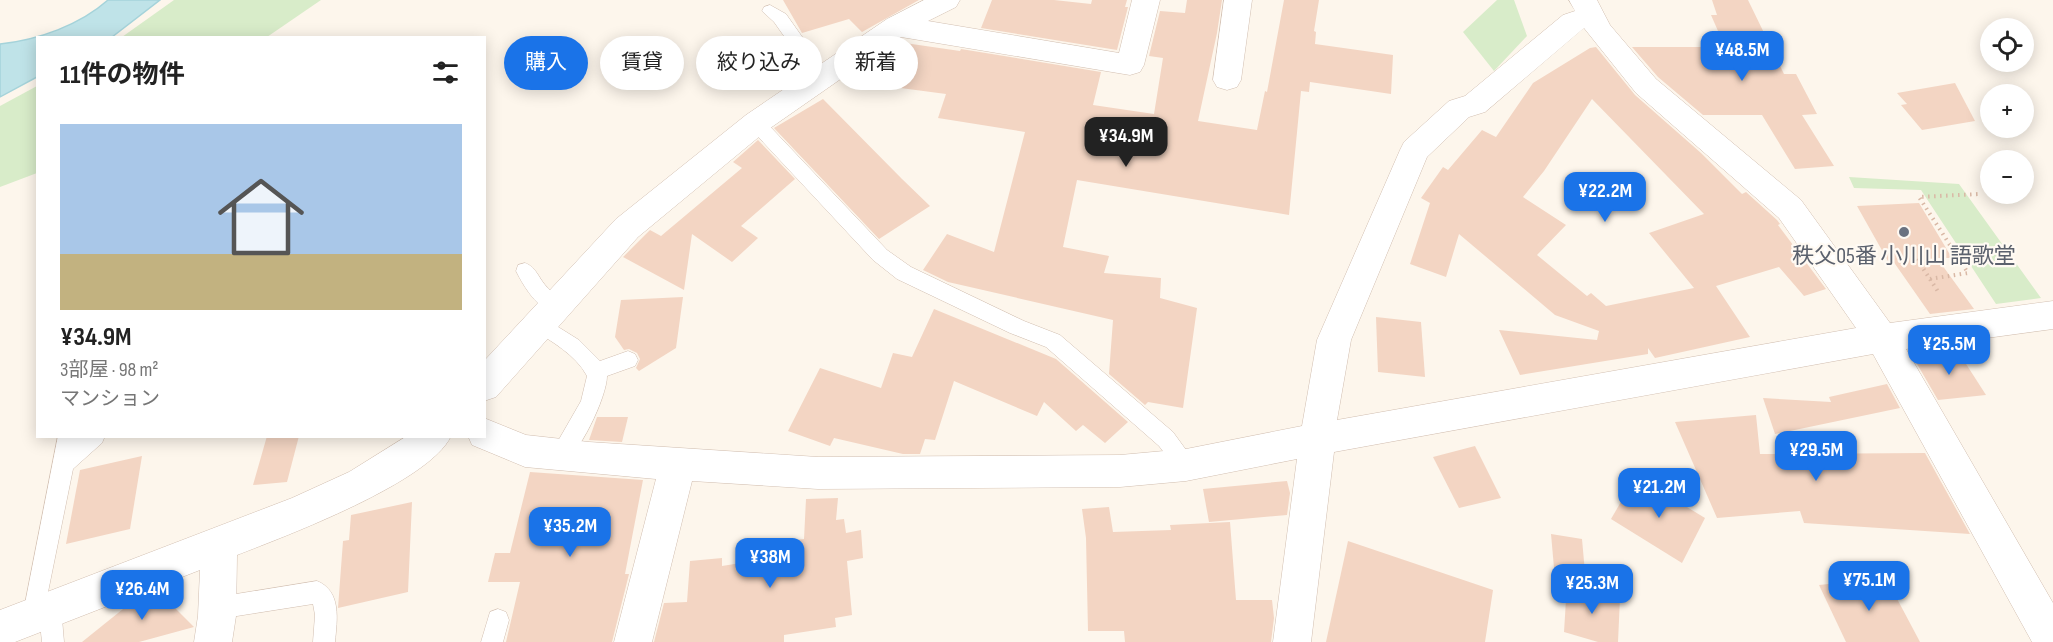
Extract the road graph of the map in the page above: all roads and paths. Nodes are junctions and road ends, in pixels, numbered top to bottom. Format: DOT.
graph roads {
  1 [pos="946,0"];
  2 [pos="1146,0"];
  3 [pos="1238,0"];
  4 [pos="1586,8"];
  5 [pos="770,11"];
  6 [pos="897,26"];
  7 [pos="793,36"];
  8 [pos="822,75"];
  9 [pos="1227,80"];
  10 [pos="802,90"];
  11 [pos="756,123"];
  12 [pos="1979,194"];
  13 [pos="1917,259"];
  14 [pos="525,271"];
  15 [pos="1929,279"];
  16 [pos="1940,293"];
  17 [pos="547,314"];
  18 [pos="2053,315"];
  19 [pos="1882,338"];
  20 [pos="628,360"];
  21 [pos="595,372"];
  22 [pos="486,384"];
  23 [pos="486,435"];
  24 [pos="68,438"];
  25 [pos="92,438"];
  26 [pos="432,438"];
  27 [pos="1319,439"];
  28 [pos="560,455"];
  29 [pos="678,462"];
  30 [pos="65,463"];
  31 [pos="1186,465"];
  32 [pos="219,546"];
  33 [pos="498,620"];
  34 [pos="46,621"];
  35 [pos="215,625"];
  36 [pos="0,629"];
  37 [pos="2053,641"];
  38 [pos="324,642"];
  39 [pos="492,642"];
  40 [pos="633,642"];
  41 [pos="1292,642"];
  1 -- 6 [label="street"];
  2 -- 6 [label="street"];
  3 -- 9 [label="street"];
  4 -- 19 [label="street"];
  4 -- 27 [label="street"];
  5 -- 7 [label="lane"];
  6 -- 8 [label="street"];
  10 -- 11 [label="street"];
  11 -- 17 [label="street"];
  11 -- 31 [label="lane"];
  12 -- 15 [label="path"];
  13 -- 15 [label="path"];
  14 -- 17 [label="lane"];
  15 -- 16 [label="path"];
  17 -- 21 [label="lane"];
  17 -- 22 [label="street"];
  18 -- 19 [label="street"];
  19 -- 27 [label="street"];
  19 -- 37 [label="street"];
  20 -- 21 [label="lane"];
  21 -- 28 [label="lane"];
  23 -- 28 [label="street"];
  24 -- 30 [label="lane"];
  25 -- 30 [label="lane"];
  26 -- 32 [label="street"];
  27 -- 31 [label="street"];
  27 -- 41 [label="street"];
  28 -- 29 [label="street"];
  29 -- 31 [label="street"];
  29 -- 40 [label="street"];
  30 -- 34 [label="lane"];
  32 -- 34 [label="street"];
  32 -- 35 [label="street"];
  33 -- 39 [label="lane"];
  34 -- 36 [label="street"];
  35 -- 38 [label="lane"];
}
